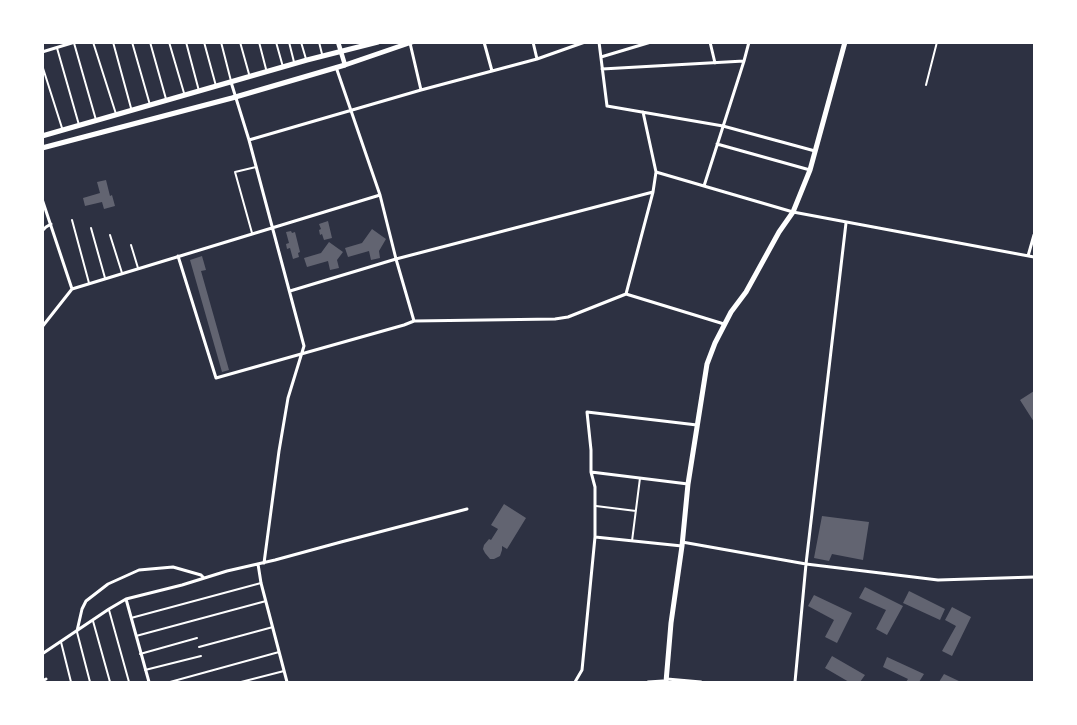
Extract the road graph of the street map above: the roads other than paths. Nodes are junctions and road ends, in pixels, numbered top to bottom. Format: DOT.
graph roads {
  1 [pos="93,42"];
  2 [pos="113,42"];
  3 [pos="132,42"];
  4 [pos="150,42"];
  5 [pos="169,42"];
  6 [pos="186,42"];
  7 [pos="204,42"];
  8 [pos="221,42"];
  9 [pos="240,42"];
  10 [pos="259,42"];
  11 [pos="276,42"];
  12 [pos="288,42"];
  13 [pos="301,42"];
  14 [pos="319,42"];
  15 [pos="338,42"];
  16 [pos="378,42"];
  17 [pos="484,42"];
  18 [pos="533,42"];
  19 [pos="585,42"];
  20 [pos="598,42"];
  21 [pos="651,42"];
  22 [pos="710,42"];
  23 [pos="749,42"];
  24 [pos="937,42"];
  25 [pos="75,43"];
  26 [pos="371,43"];
  27 [pos="411,43"];
  28 [pos="844,44"];
  29 [pos="57,48"];
  30 [pos="341,51"];
  31 [pos="42,52"];
  32 [pos="323,57"];
  33 [pos="601,57"];
  34 [pos="537,59"];
  35 [pos="306,60"];
  36 [pos="744,61"];
  37 [pos="716,63"];
  38 [pos="294,64"];
  39 [pos="345,64"];
  40 [pos="42,65"];
  41 [pos="283,67"];
  42 [pos="336,67"];
  43 [pos="602,68"];
  44 [pos="492,71"];
  45 [pos="267,72"];
  46 [pos="250,76"];
  47 [pos="231,82"];
  48 [pos="926,85"];
  49 [pos="216,86"];
  50 [pos="421,90"];
  51 [pos="199,91"];
  52 [pos="184,95"];
  53 [pos="235,96"];
  54 [pos="166,101"];
  55 [pos="150,105"];
  56 [pos="132,111"];
  57 [pos="351,111"];
  58 [pos="643,112"];
  59 [pos="116,115"];
  60 [pos="96,120"];
  61 [pos="80,126"];
  62 [pos="723,126"];
  63 [pos="63,131"];
  64 [pos="42,136"];
  65 [pos="249,140"];
  66 [pos="717,144"];
  67 [pos="42,148"];
  68 [pos="816,151"];
  69 [pos="256,167"];
  70 [pos="810,170"];
  71 [pos="656,172"];
  72 [pos="704,186"];
  73 [pos="652,192"];
  74 [pos="380,195"];
  75 [pos="42,199"];
  76 [pos="793,212"];
  77 [pos="72,220"];
  78 [pos="846,223"];
  79 [pos="51,224"];
  80 [pos="272,227"];
  81 [pos="91,228"];
  82 [pos="42,231"];
  83 [pos="252,233"];
  84 [pos="110,235"];
  85 [pos="1034,235"];
  86 [pos="131,245"];
  87 [pos="178,256"];
  88 [pos="1028,256"];
  89 [pos="1034,257"];
  90 [pos="396,258"];
  91 [pos="138,268"];
  92 [pos="122,273"];
  93 [pos="106,278"];
  94 [pos="89,283"];
  95 [pos="72,289"];
  96 [pos="290,291"];
  97 [pos="626,294"];
  98 [pos="414,321"];
  99 [pos="725,324"];
  100 [pos="42,327"];
  101 [pos="302,353"];
  102 [pos="697,425"];
  103 [pos="591,472"];
  104 [pos="640,478"];
  105 [pos="688,484"];
  106 [pos="595,506"];
  107 [pos="467,509"];
  108 [pos="636,511"];
  109 [pos="595,537"];
  110 [pos="632,541"];
  111 [pos="682,544"];
  112 [pos="264,563"];
  113 [pos="258,564"];
  114 [pos="806,564"];
  115 [pos="1034,576"];
  116 [pos="205,578"];
  117 [pos="261,583"];
  118 [pos="126,599"];
  119 [pos="266,601"];
  120 [pos="109,609"];
  121 [pos="131,618"];
  122 [pos="93,621"];
  123 [pos="273,627"];
  124 [pos="77,632"];
  125 [pos="136,636"];
  126 [pos="196,638"];
  127 [pos="61,642"];
  128 [pos="199,647"];
  129 [pos="279,652"];
  130 [pos="42,654"];
  131 [pos="140,654"];
  132 [pos="201,656"];
  133 [pos="145,670"];
  134 [pos="284,671"];
  135 [pos="664,681"];
  136 [pos="71,682"];
  137 [pos="90,682"];
  138 [pos="110,682"];
  139 [pos="128,682"];
  140 [pos="149,682"];
  141 [pos="170,682"];
  142 [pos="241,682"];
  143 [pos="287,682"];
  144 [pos="575,682"];
  145 [pos="648,682"];
  146 [pos="701,682"];
  147 [pos="795,682"];
  1 -- 59 [label="lane"];
  2 -- 56 [label="lane"];
  3 -- 55 [label="lane"];
  4 -- 54 [label="lane"];
  5 -- 52 [label="lane"];
  6 -- 51 [label="lane"];
  7 -- 49 [label="lane"];
  8 -- 47 [label="lane"];
  9 -- 46 [label="lane"];
  10 -- 45 [label="lane"];
  11 -- 41 [label="lane"];
  12 -- 38 [label="lane"];
  13 -- 35 [label="lane"];
  14 -- 32 [label="lane"];
  15 -- 30 [label="street"];
  16 -- 26 [label="main road"];
  17 -- 44 [label="street"];
  18 -- 34 [label="street"];
  19 -- 34 [label="street"];
  20 -- 33 [label="street"];
  21 -- 33 [label="street"];
  22 -- 37 [label="street"];
  23 -- 36 [label="street"];
  24 -- 48 [label="lane"];
  25 -- 29 [label="street"];
  25 -- 60 [label="lane"];
  26 -- 30 [label="main road"];
  27 -- 39 [label="main road"];
  27 -- 50 [label="street"];
  28 -- 68 [label="main road"];
  29 -- 31 [label="street"];
  29 -- 61 [label="lane"];
  30 -- 32 [label="main road"];
  30 -- 39 [label="street"];
  32 -- 35 [label="main road"];
  33 -- 43 [label="street"];
  34 -- 44 [label="street"];
  35 -- 38 [label="main road"];
  36 -- 37 [label="street"];
  36 -- 62 [label="street"];
  37 -- 43 [label="street"];
  38 -- 41 [label="main road"];
  39 -- 42 [label="main road"];
  40 -- 63 [label="lane"];
  41 -- 45 [label="main road"];
  42 -- 53 [label="main road"];
  42 -- 57 [label="street"];
  43 -- 58 [label="street"];
  44 -- 50 [label="street"];
  45 -- 46 [label="main road"];
  46 -- 47 [label="main road"];
  47 -- 49 [label="main road"];
  47 -- 53 [label="street"];
  49 -- 51 [label="main road"];
  50 -- 57 [label="street"];
  51 -- 52 [label="main road"];
  52 -- 54 [label="main road"];
  53 -- 65 [label="street"];
  53 -- 67 [label="main road"];
  54 -- 55 [label="main road"];
  55 -- 56 [label="main road"];
  56 -- 59 [label="main road"];
  57 -- 65 [label="street"];
  57 -- 74 [label="street"];
  58 -- 62 [label="street"];
  58 -- 71 [label="street"];
  59 -- 60 [label="main road"];
  60 -- 61 [label="main road"];
  61 -- 63 [label="main road"];
  62 -- 66 [label="street"];
  62 -- 68 [label="street"];
  63 -- 64 [label="main road"];
  65 -- 69 [label="street"];
  66 -- 70 [label="street"];
  66 -- 72 [label="street"];
  68 -- 70 [label="main road"];
  69 -- 80 [label="street"];
  69 -- 83 [label="lane"];
  70 -- 76 [label="main road"];
  71 -- 72 [label="street"];
  71 -- 73 [label="street"];
  72 -- 76 [label="street"];
  73 -- 90 [label="street"];
  73 -- 97 [label="street"];
  74 -- 80 [label="street"];
  74 -- 90 [label="street"];
  75 -- 79 [label="street"];
  76 -- 78 [label="street"];
  76 -- 99 [label="main road"];
  77 -- 94 [label="lane"];
  78 -- 88 [label="street"];
  78 -- 114 [label="street"];
  79 -- 82 [label="street"];
  79 -- 95 [label="street"];
  80 -- 83 [label="street"];
  80 -- 96 [label="street"];
  81 -- 93 [label="lane"];
  83 -- 87 [label="street"];
  84 -- 92 [label="lane"];
  85 -- 88 [label="street"];
  86 -- 91 [label="lane"];
  87 -- 91 [label="street"];
  87 -- 101 [label="street"];
  88 -- 89 [label="street"];
  90 -- 96 [label="street"];
  90 -- 98 [label="street"];
  91 -- 92 [label="street"];
  92 -- 93 [label="street"];
  93 -- 94 [label="street"];
  94 -- 95 [label="street"];
  95 -- 100 [label="street"];
  96 -- 101 [label="street"];
  97 -- 98 [label="street"];
  97 -- 99 [label="street"];
  98 -- 101 [label="street"];
  99 -- 102 [label="main road"];
  101 -- 112 [label="street"];
  102 -- 103 [label="street"];
  102 -- 105 [label="main road"];
  103 -- 104 [label="street"];
  103 -- 106 [label="street"];
  104 -- 105 [label="street"];
  104 -- 108 [label="lane"];
  105 -- 111 [label="main road"];
  106 -- 108 [label="lane"];
  106 -- 109 [label="street"];
  107 -- 112 [label="street"];
  108 -- 110 [label="lane"];
  109 -- 110 [label="street"];
  109 -- 144 [label="street"];
  110 -- 111 [label="street"];
  111 -- 114 [label="street"];
  111 -- 135 [label="main road"];
  112 -- 113 [label="street"];
  113 -- 116 [label="street"];
  113 -- 117 [label="street"];
  114 -- 115 [label="street"];
  114 -- 147 [label="street"];
  116 -- 118 [label="street"];
  116 -- 124 [label="street"];
  117 -- 119 [label="street"];
  117 -- 121 [label="lane"];
  118 -- 120 [label="street"];
  118 -- 121 [label="street"];
  119 -- 123 [label="street"];
  119 -- 125 [label="lane"];
  120 -- 122 [label="street"];
  120 -- 139 [label="lane"];
  121 -- 125 [label="street"];
  122 -- 124 [label="street"];
  122 -- 138 [label="lane"];
  123 -- 128 [label="lane"];
  123 -- 129 [label="street"];
  124 -- 127 [label="street"];
  124 -- 137 [label="lane"];
  125 -- 131 [label="street"];
  126 -- 131 [label="lane"];
  127 -- 130 [label="street"];
  127 -- 136 [label="lane"];
  129 -- 134 [label="street"];
  129 -- 141 [label="lane"];
  131 -- 133 [label="street"];
  132 -- 133 [label="lane"];
  133 -- 140 [label="street"];
  134 -- 142 [label="lane"];
  134 -- 143 [label="street"];
  135 -- 145 [label="street"];
  135 -- 146 [label="street"];
}
